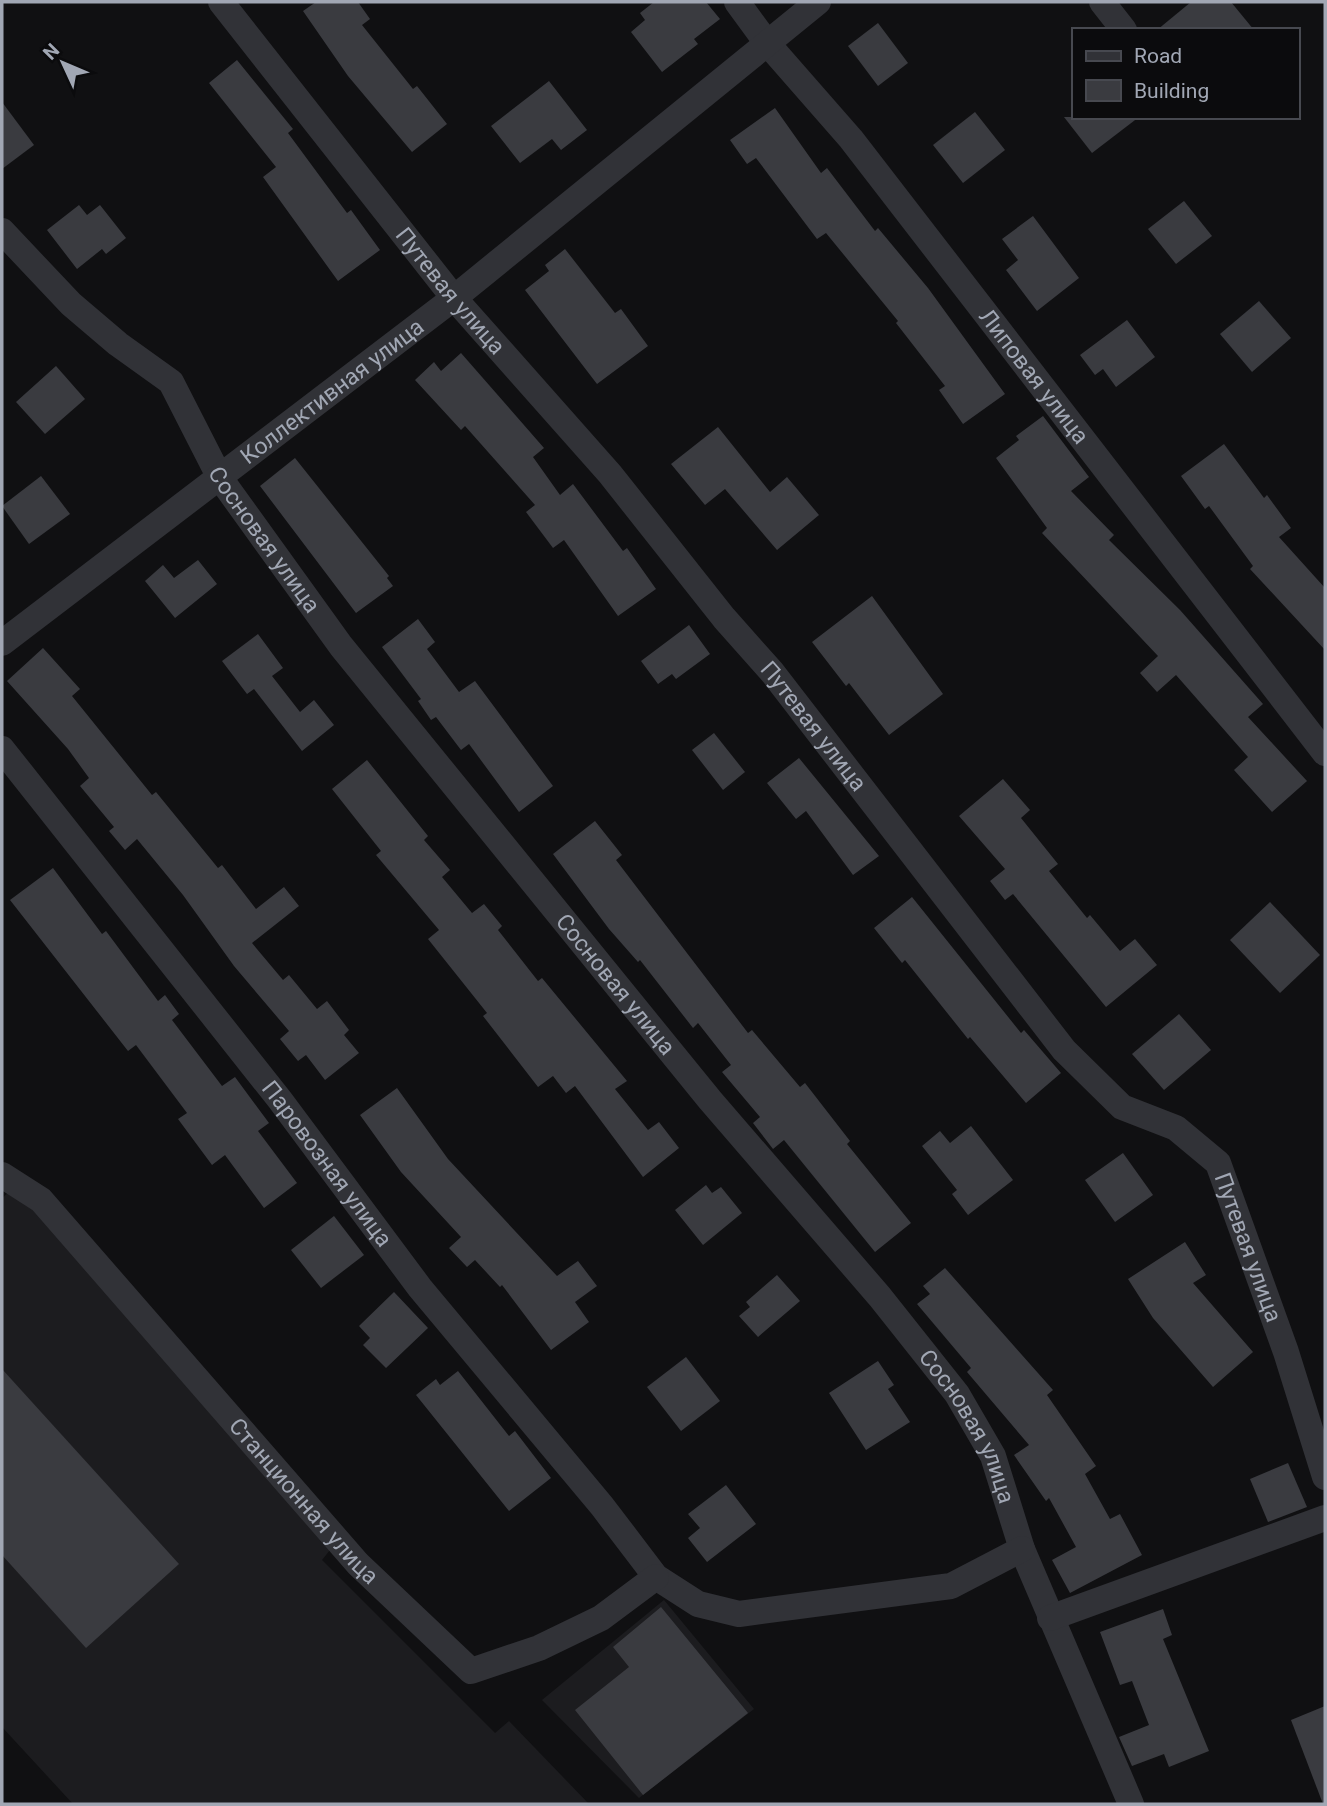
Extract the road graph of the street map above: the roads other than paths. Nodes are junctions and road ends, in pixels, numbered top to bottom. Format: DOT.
graph roads {
  1 [pos="221,2"];
  2 [pos="737,2"];
  3 [pos="818,2"];
  4 [pos="1101,2"];
  5 [pos="1122,28"];
  6 [pos="767,43"];
  7 [pos="2,231"];
  8 [pos="454,298"];
  9 [pos="220,478"];
  10 [pos="2,642"];
  11 [pos="2,749"];
  12 [pos="1325,753"];
  13 [pos="2,1175"];
  14 [pos="1325,1478"];
  15 [pos="1325,1518"];
  16 [pos="1022,1549"];
  17 [pos="656,1577"];
  18 [pos="1050,1618"];
  19 [pos="1131,1804"];
  1 -- 8 [label="street, Путевая улица"];
  2 -- 6 [label="street, Липовая улица"];
  3 -- 6 [label="street, Коллективная улица"];
  4 -- 5 [label="street"];
  6 -- 8 [label="street, Коллективная улица"];
  6 -- 12 [label="street, Липовая улица"];
  7 -- 9 [label="street, Сосновая улица"];
  8 -- 9 [label="street, Коллективная улица"];
  8 -- 14 [label="street, Путевая улица"];
  9 -- 10 [label="street, Коллективная улица"];
  9 -- 16 [label="street, Сосновая улица"];
  11 -- 17 [label="street, Паровозная улица"];
  13 -- 17 [label="street, Станционная улица"];
  15 -- 18 [label="street"];
  16 -- 17 [label="street"];
  16 -- 18 [label="street, Сосновая улица"];
  18 -- 19 [label="street, Сосновая улица"];
}
